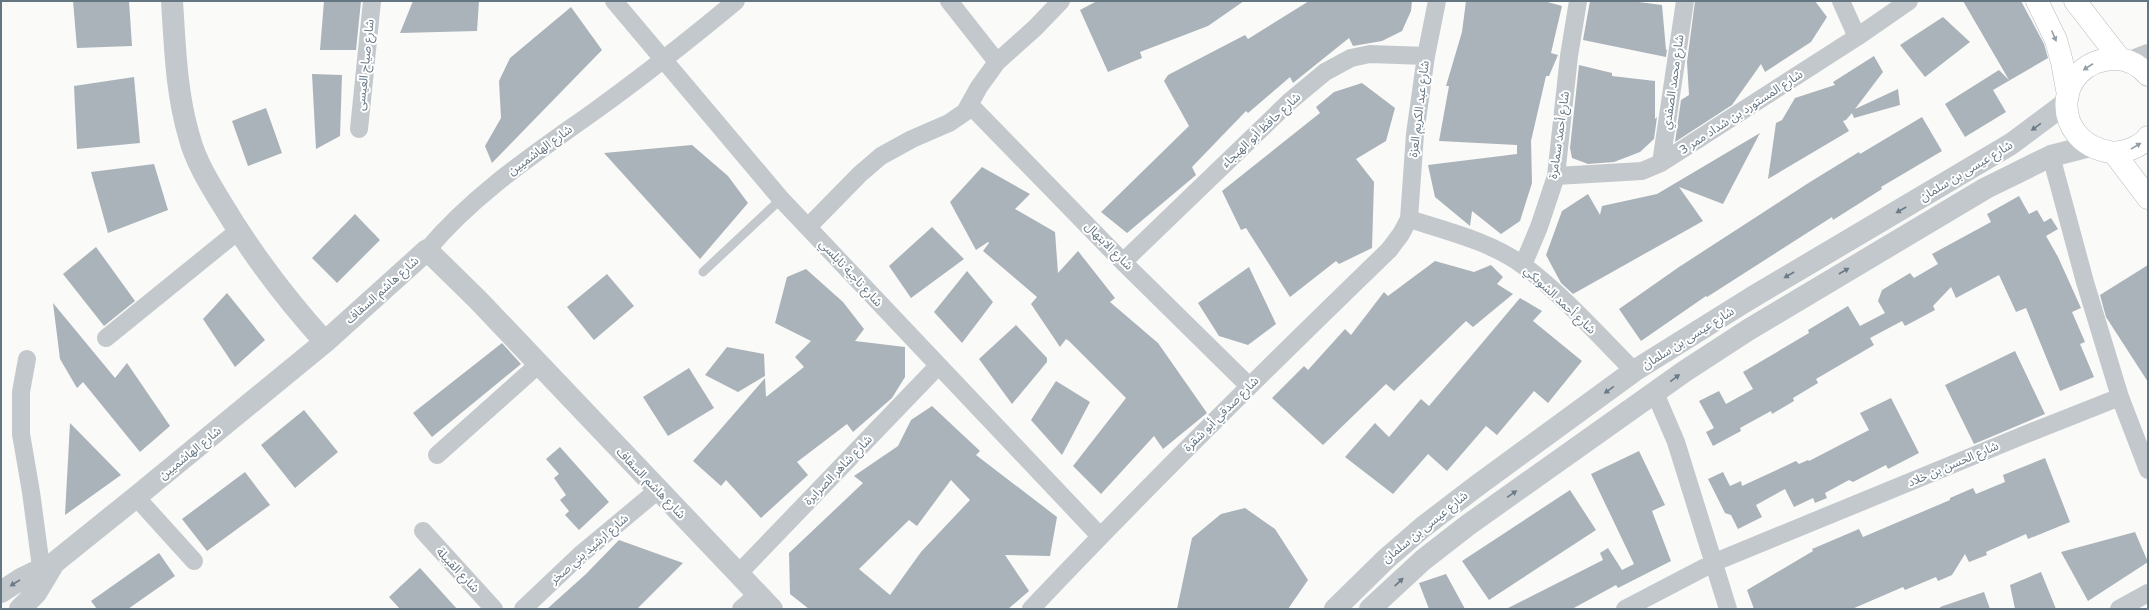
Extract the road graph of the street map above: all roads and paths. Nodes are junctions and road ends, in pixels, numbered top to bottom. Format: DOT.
graph roads {
  1 [pos="172,1"];
  2 [pos="372,1"];
  3 [pos="614,1"];
  4 [pos="736,1"];
  5 [pos="949,1"];
  6 [pos="1061,1"];
  7 [pos="1437,1"];
  8 [pos="1578,1"];
  9 [pos="1685,1"];
  10 [pos="1841,1"];
  11 [pos="1909,1"];
  12 [pos="2037,1"];
  13 [pos="2075,1"];
  14 [pos="1857,38"];
  15 [pos="1426,56"];
  16 [pos="2133,59"];
  17 [pos="663,61"];
  18 [pos="997,62"];
  19 [pos="2148,75"];
  20 [pos="2067,99"];
  21 [pos="970,105"];
  22 [pos="359,129"];
  23 [pos="2148,137"];
  24 [pos="2090,146"];
  25 [pos="2114,153"];
  26 [pos="2051,156"];
  27 [pos="1661,163"];
  28 [pos="1556,176"];
  29 [pos="2148,198"];
  30 [pos="781,199"];
  31 [pos="1409,218"];
  32 [pos="808,227"];
  33 [pos="238,231"];
  34 [pos="427,250"];
  35 [pos="1123,262"];
  36 [pos="1524,266"];
  37 [pos="703,272"];
  38 [pos="106,338"];
  39 [pos="325,342"];
  40 [pos="27,359"];
  41 [pos="538,364"];
  42 [pos="938,366"];
  43 [pos="1634,371"];
  44 [pos="1249,386"];
  45 [pos="1655,393"];
  46 [pos="2120,397"];
  47 [pos="437,455"];
  48 [pos="2148,470"];
  49 [pos="1474,488"];
  50 [pos="658,490"];
  51 [pos="136,497"];
  52 [pos="1488,511"];
  53 [pos="423,531"];
  54 [pos="1100,536"];
  55 [pos="194,561"];
  56 [pos="1715,562"];
  57 [pos="46,572"];
  58 [pos="739,573"];
  59 [pos="1,592"];
  60 [pos="2148,593"];
  61 [pos="765,601"];
  62 [pos="20,609"];
  63 [pos="494,609"];
  64 [pos="523,609"];
  65 [pos="741,609"];
  66 [pos="1031,609"];
  67 [pos="1335,609"];
  68 [pos="1370,609"];
  69 [pos="1625,609"];
  70 [pos="1728,609"];
  71 [pos="2119,609"];
  1 -- 33 [label="street"];
  2 -- 22 [label="street, شارع صياح العيسى"];
  3 -- 17 [label="street, شارع ناجية نابلسي"];
  4 -- 17 [label="street, شارع الهاشميين"];
  5 -- 18 [label="street"];
  6 -- 18 [label="street"];
  7 -- 15 [label="street, شارع عبد الكريم العزة"];
  8 -- 28 [label="street, شارع أحمد سمامرة"];
  9 -- 27 [label="street, شارع محمد الصفدي"];
  10 -- 14 [label="street"];
  11 -- 14 [label="street, شارع المستورد بن شداد ممر 3"];
  12 -- 20 [label="main road, one-way"];
  13 -- 16 [label="main road"];
  14 -- 27 [label="street, شارع المستورد بن شداد ممر 3"];
  15 -- 31 [label="street, شارع عبد الكريم العزة"];
  15 -- 35 [label="street, شارع حافظ أبو الهيجاء"];
  16 -- 19 [label="main road"];
  16 -- 20 [label="main road, one-way"];
  17 -- 30 [label="street, شارع ناجية نابلسي"];
  17 -- 34 [label="street, شارع الهاشميين"];
  18 -- 21 [label="street"];
  20 -- 24 [label="main road"];
  20 -- 43 [label="street, شارع عيسى بن سلمان, one-way"];
  21 -- 32 [label="street"];
  21 -- 35 [label="street, شارع الابتهال"];
  25 -- 23 [label="main road, one-way"];
  24 -- 25 [label="main road"];
  24 -- 26 [label="street, شارع عيسى بن سلمان"];
  25 -- 29 [label="main road"];
  45 -- 26 [label="street, شارع عيسى بن سلمان, one-way"];
  26 -- 46 [label="street"];
  27 -- 28 [label="street, شارع المستورد بن شداد ممر 3"];
  28 -- 36 [label="street, شارع أحمد سمامرة"];
  30 -- 32 [label="street, شارع ناجية نابلسي"];
  30 -- 37 [label="lane"];
  31 -- 36 [label="street, شارع أحمد الشوبكي"];
  31 -- 44 [label="street, شارع صدقي أبو شقرة"];
  32 -- 42 [label="street, شارع ناجية نابلسي"];
  33 -- 38 [label="street"];
  33 -- 39 [label="street"];
  34 -- 39 [label="street, شارع هاشم السقاف"];
  34 -- 41 [label="street, شارع هاشم السقاف"];
  35 -- 44 [label="street, شارع الابتهال"];
  36 -- 43 [label="street, شارع أحمد الشوبكي"];
  39 -- 51 [label="street, شارع الهاشميين"];
  40 -- 57 [label="street"];
  41 -- 47 [label="street"];
  41 -- 50 [label="street, شارع هاشم السقاف"];
  42 -- 54 [label="street, شارع ناجية نابلسي"];
  42 -- 58 [label="street, شارع شاهر الصرايرة"];
  43 -- 49 [label="street, شارع عيسى بن سلمان, one-way"];
  44 -- 54 [label="street, شارع صدقي أبو شقرة"];
  52 -- 45 [label="street, شارع عيسى بن سلمان, one-way"];
  45 -- 56 [label="street"];
  46 -- 48 [label="street"];
  46 -- 56 [label="street, شارع الحسن بن خلاد"];
  49 -- 52 [label="street"];
  49 -- 67 [label="street, شارع عيسى بن سلمان"];
  50 -- 58 [label="street, شارع هاشم السقاف"];
  50 -- 64 [label="street, شارع ارشيد بني صخر"];
  51 -- 55 [label="street"];
  51 -- 57 [label="street, شارع الهاشميين"];
  68 -- 52 [label="street, شارع عيسى بن سلمان, one-way"];
  53 -- 63 [label="street, شارع القبيلة"];
  54 -- 66 [label="street, شارع صدقي أبو شقرة"];
  56 -- 69 [label="street, شارع الحسن بن خلاد"];
  56 -- 70 [label="street"];
  57 -- 59 [label="street, شارع الهاشميين, one-way"];
  57 -- 62 [label="street, شارع الهاشميين"];
  58 -- 61 [label="street, شارع هاشم السقاف"];
  60 -- 71 [label="street"];
  61 -- 65 [label="street"];
}
